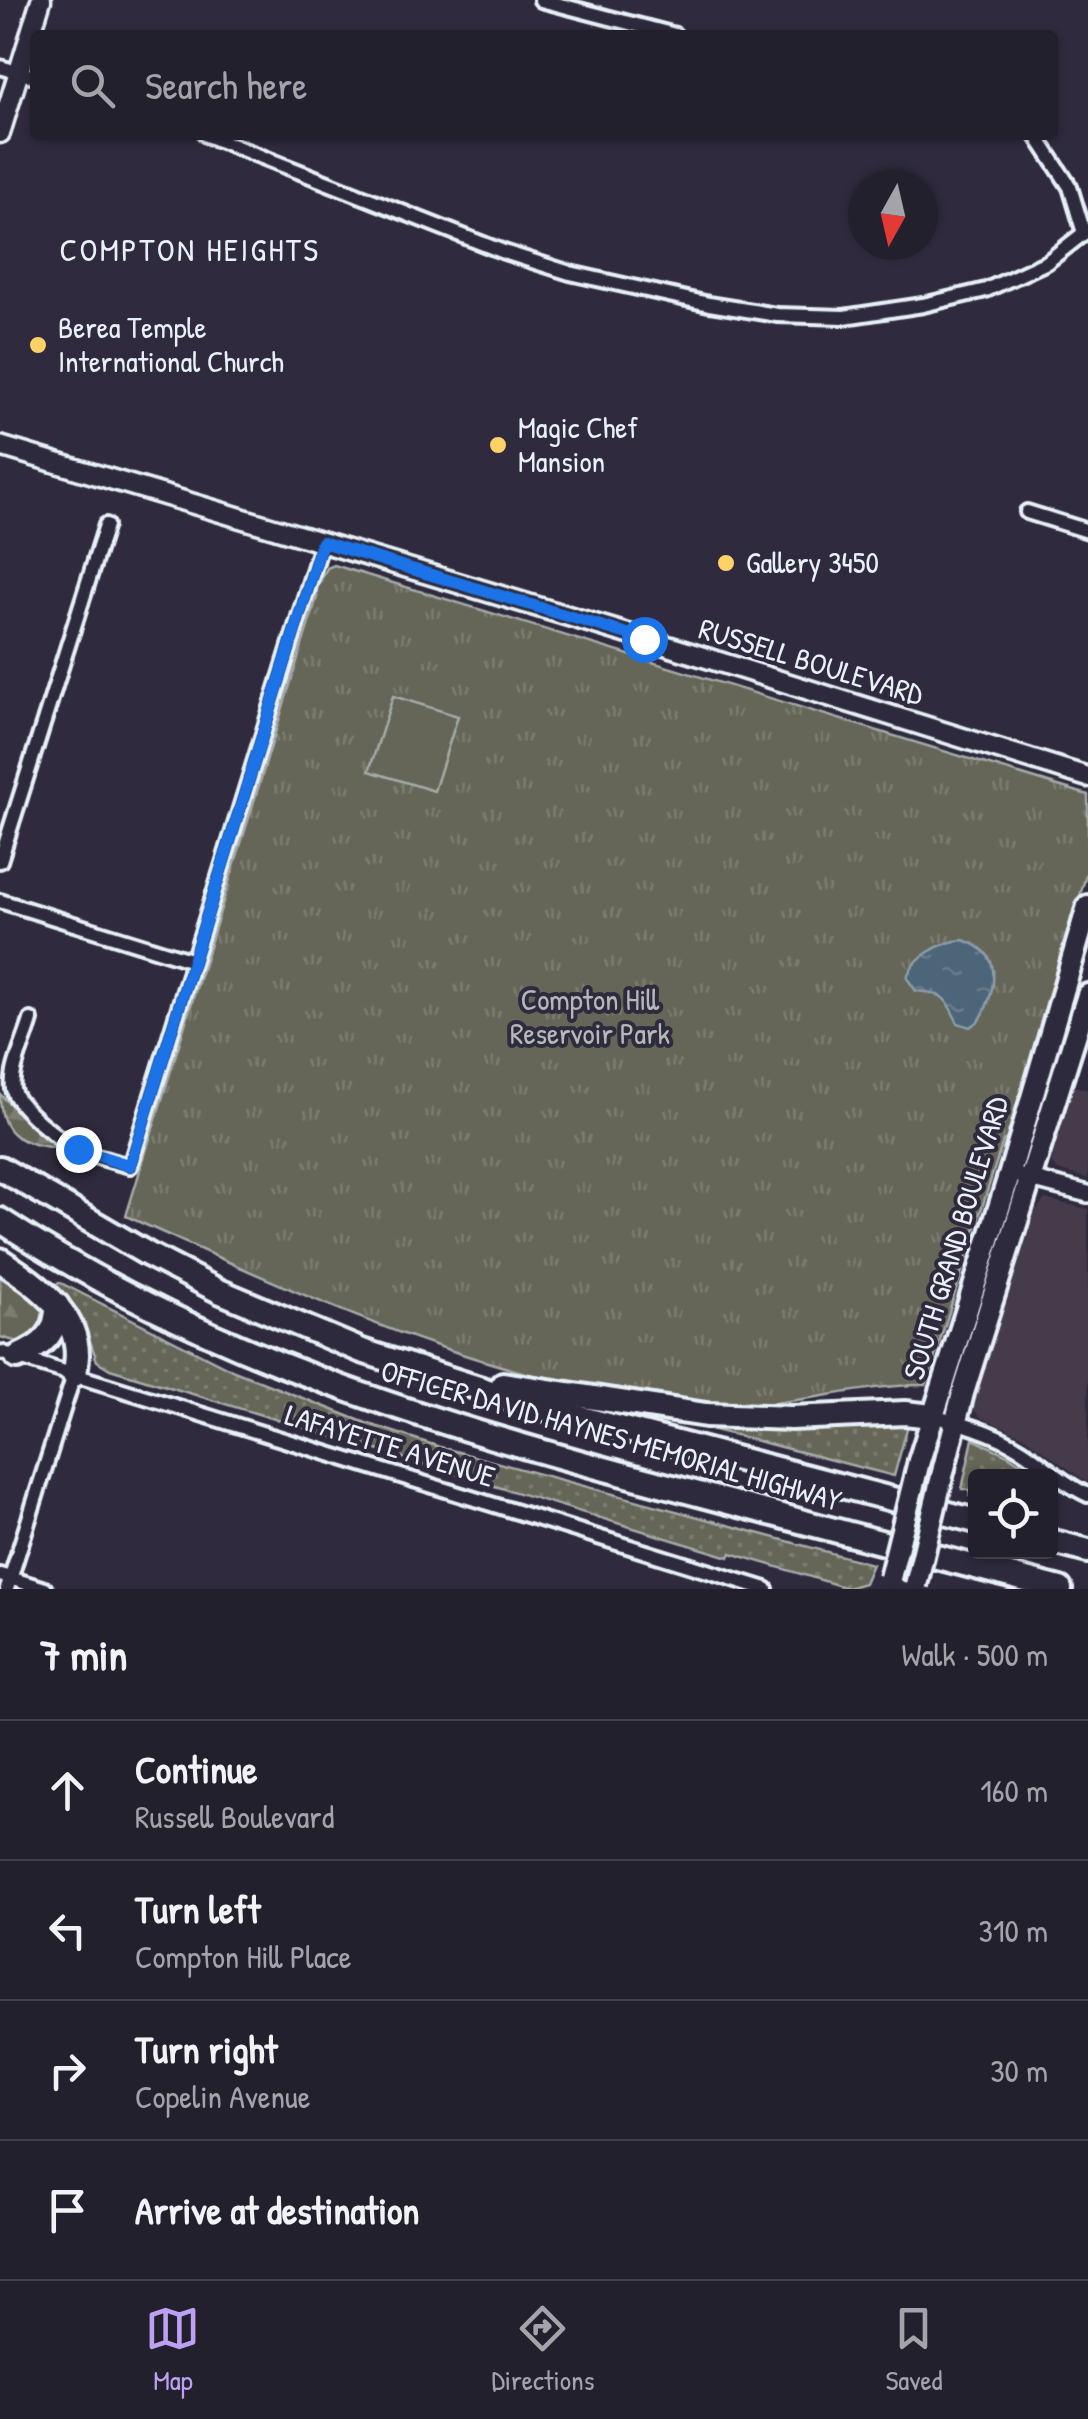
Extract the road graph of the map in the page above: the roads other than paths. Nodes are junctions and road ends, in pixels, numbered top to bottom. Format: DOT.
graph roads {
  1 [pos="41,0"];
  2 [pos="541,0"];
  3 [pos="35,30"];
  4 [pos="656,30"];
  5 [pos="0,67"];
  6 [pos="27,74"];
  7 [pos="0,133"];
  8 [pos="219,140"];
  9 [pos="1039,140"];
  10 [pos="1086,234"];
  11 [pos="0,446"];
  12 [pos="1028,512"];
  13 [pos="106,525"];
  14 [pos="1088,531"];
  15 [pos="322,542"];
  16 [pos="1088,777"];
  17 [pos="0,861"];
  18 [pos="0,901"];
  19 [pos="1088,906"];
  20 [pos="193,961"];
  21 [pos="1066,982"];
  22 [pos="1088,991"];
  23 [pos="32,1020"];
  24 [pos="0,1168"];
  25 [pos="1010,1172"];
  26 [pos="1031,1179"];
  27 [pos="1088,1194"];
  28 [pos="0,1220"];
  29 [pos="0,1260"];
  30 [pos="57,1305"];
  31 [pos="8,1354"];
  32 [pos="74,1374"];
  33 [pos="436,1377"];
  34 [pos="932,1416"];
  35 [pos="956,1422"];
  36 [pos="1088,1495"];
  37 [pos="968,1519"];
  38 [pos="1058,1543"];
  39 [pos="1088,1551"];
  40 [pos="5,1581"];
  41 [pos="889,1584"];
  42 [pos="916,1587"];
  43 [pos="45,1589"];
  44 [pos="766,1589"];
  45 [pos="1060,1589"];
  1 -- 3 [label="main road"];
  2 -- 4 [label="street"];
  5 -- 6 [label="street"];
  6 -- 7 [label="main road"];
  8 -- 10 [label="street"];
  9 -- 10 [label="street"];
  11 -- 15 [label="main road, RUSSELL BOULEVARD"];
  12 -- 14 [label="street"];
  13 -- 17 [label="street"];
  15 -- 16 [label="main road, RUSSELL BOULEVARD"];
  15 -- 20 [label="street"];
  18 -- 20 [label="street"];
  19 -- 21 [label="main road, SOUTH GRAND BOULEVARD"];
  20 -- 23 [label="street"];
  21 -- 22 [label="street"];
  21 -- 25 [label="main road, SOUTH GRAND BOULEVARD"];
  22 -- 26 [label="main road, SOUTH GRAND BOULEVARD"];
  24 -- 33 [label="highway, OFFICER DAVID HAYNES MEMORIAL HIGHWAY"];
  25 -- 26 [label="street"];
  25 -- 34 [label="main road, SOUTH GRAND BOULEVARD"];
  26 -- 27 [label="street"];
  26 -- 35 [label="main road, SOUTH GRAND BOULEVARD"];
  28 -- 45 [label="highway, OFFICER DAVID HAYNES MEMORIAL HIGHWAY"];
  29 -- 30 [label="highway"];
  30 -- 31 [label="highway"];
  30 -- 32 [label="highway"];
  31 -- 32 [label="street, LAFAYETTE AVENUE"];
  32 -- 40 [label="street"];
  32 -- 44 [label="street, LAFAYETTE AVENUE"];
  33 -- 34 [label="highway"];
  33 -- 37 [label="highway, OFFICER DAVID HAYNES MEMORIAL HIGHWAY"];
  34 -- 35 [label="street"];
  34 -- 41 [label="main road, SOUTH GRAND BOULEVARD, bridge"];
  35 -- 36 [label="street"];
  35 -- 42 [label="main road, SOUTH GRAND BOULEVARD, bridge"];
  38 -- 39 [label="highway"];
  40 -- 43 [label="street"];
}
